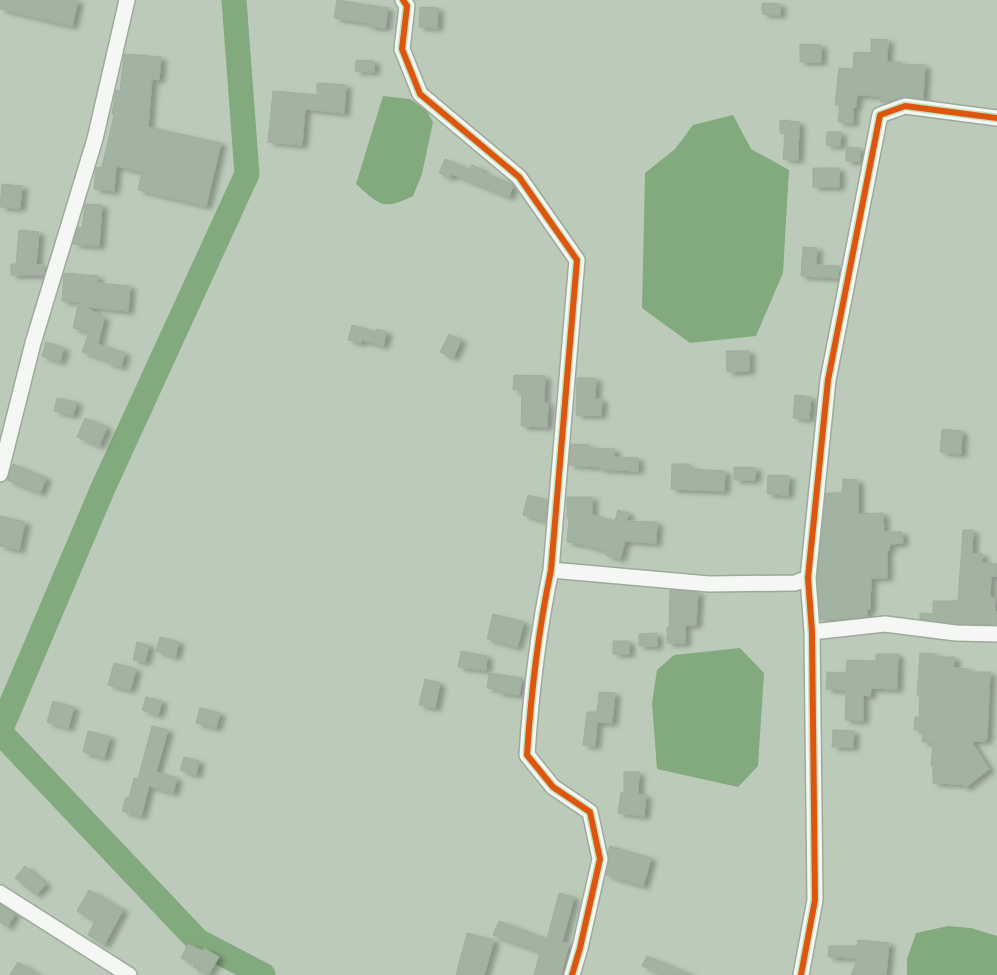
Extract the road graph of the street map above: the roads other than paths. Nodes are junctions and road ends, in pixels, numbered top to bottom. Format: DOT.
graph roads {
  1 [pos="127,0"];
  2 [pos="404,0"];
  3 [pos="997,118"];
  4 [pos="0,474"];
  5 [pos="550,570"];
  6 [pos="808,578"];
  7 [pos="812,632"];
  8 [pos="997,634"];
  9 [pos="0,893"];
  10 [pos="129,975"];
  11 [pos="572,975"];
  12 [pos="801,975"];
  1 -- 4 [label="street"];
  2 -- 5 [label="street"];
  3 -- 6 [label="street"];
  5 -- 6 [label="street"];
  5 -- 11 [label="street"];
  6 -- 7 [label="street"];
  7 -- 8 [label="street"];
  7 -- 12 [label="street"];
  9 -- 10 [label="street"];
}
